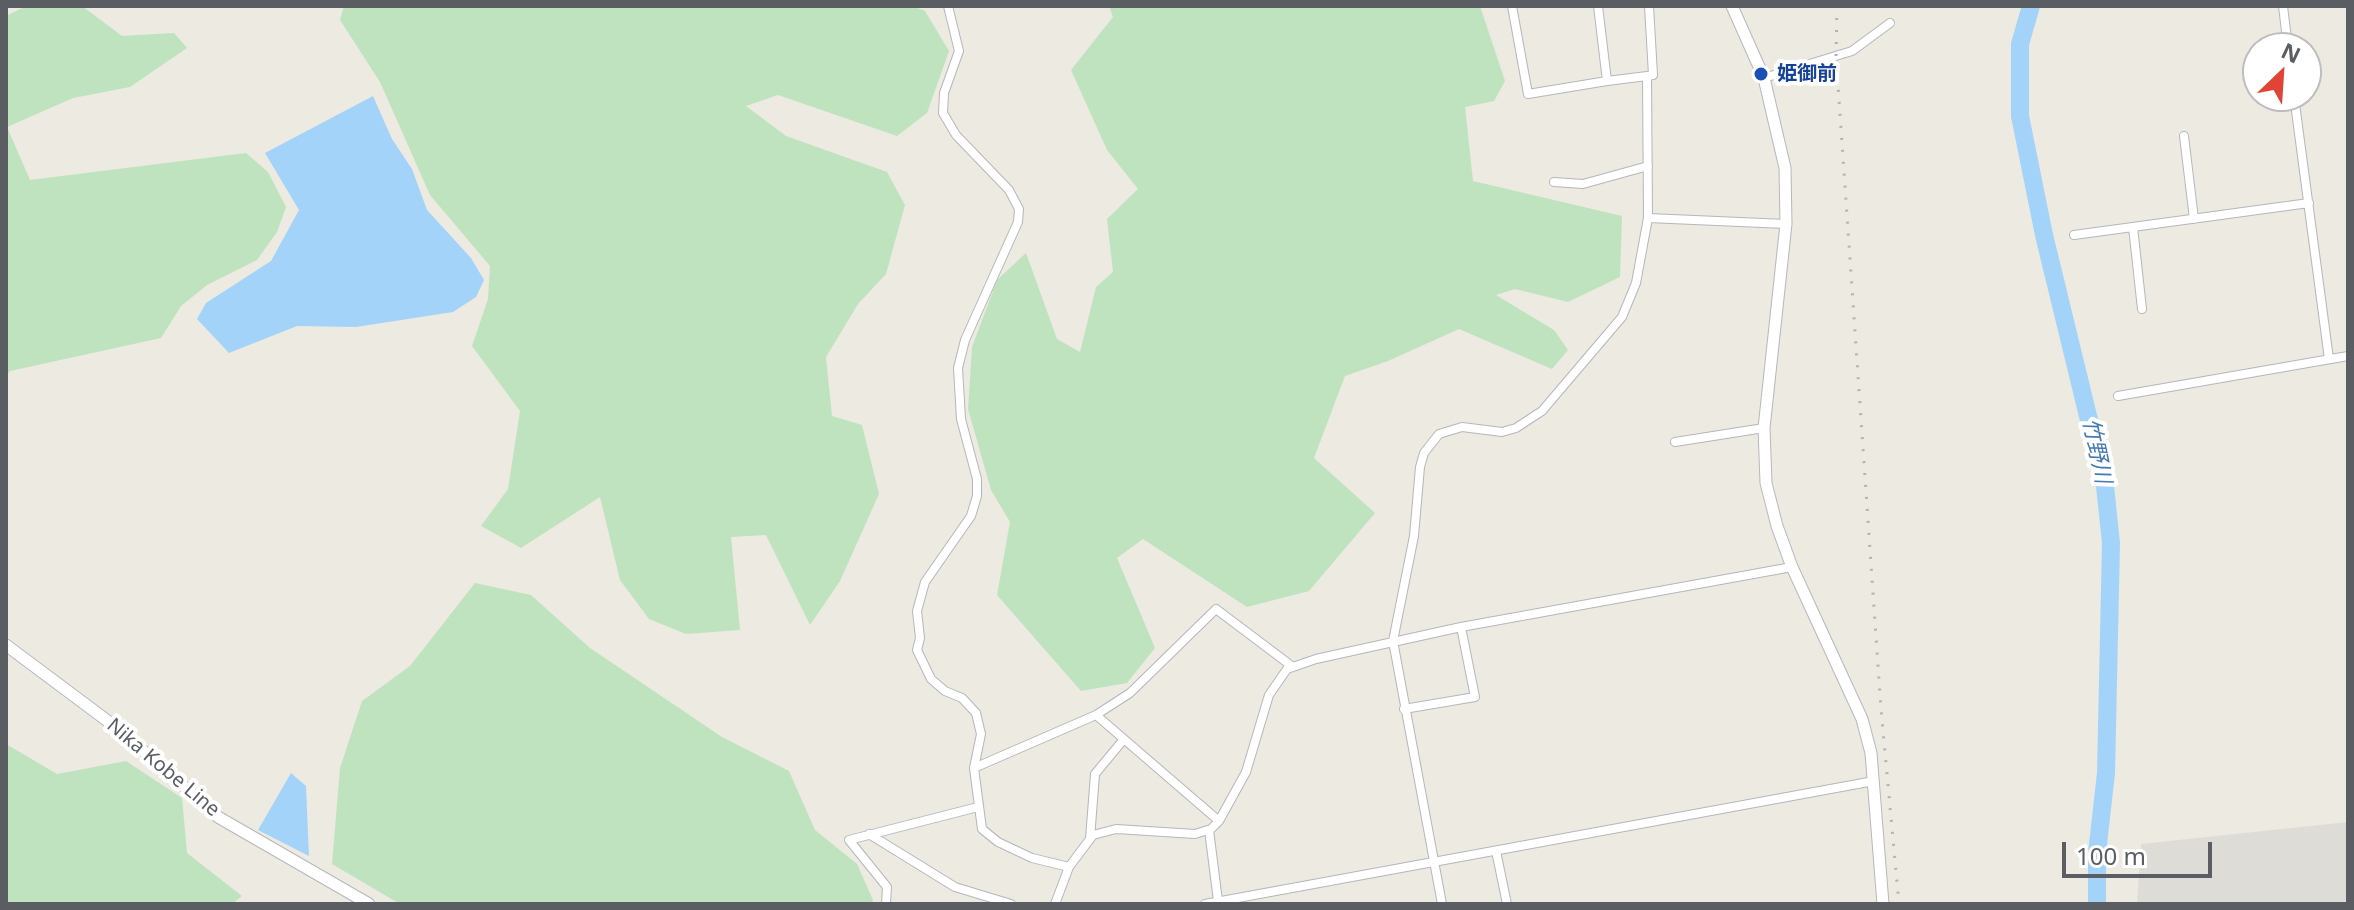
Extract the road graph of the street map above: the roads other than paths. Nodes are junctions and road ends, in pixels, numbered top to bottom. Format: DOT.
graph roads {
  1 [pos="948,6"];
  2 [pos="1512,6"];
  3 [pos="1598,6"];
  4 [pos="1649,6"];
  5 [pos="1732,6"];
  6 [pos="2283,6"];
  7 [pos="1890,23"];
  8 [pos="2286,32"];
  9 [pos="1647,76"];
  10 [pos="1764,78"];
  11 [pos="1607,81"];
  12 [pos="2296,112"];
  13 [pos="2184,136"];
  14 [pos="1648,166"];
  15 [pos="1554,182"];
  16 [pos="2309,203"];
  17 [pos="1648,218"];
  18 [pos="2194,219"];
  19 [pos="1786,224"];
  20 [pos="2133,227"];
  21 [pos="2074,235"];
  22 [pos="2142,309"];
  23 [pos="2348,356"];
  24 [pos="2329,359"];
  25 [pos="2118,396"];
  26 [pos="1764,428"];
  27 [pos="1675,442"];
  28 [pos="1792,567"];
  29 [pos="1461,627"];
  30 [pos="1393,641"];
  31 [pos="6,645"];
  32 [pos="1293,667"];
  33 [pos="1404,709"];
  34 [pos="1096,715"];
  35 [pos="1124,739"];
  36 [pos="974,768"];
  37 [pos="1874,781"];
  38 [pos="978,807"];
  39 [pos="1219,821"];
  40 [pos="1209,830"];
  41 [pos="869,834"];
  42 [pos="1090,839"];
  43 [pos="1496,851"];
  44 [pos="1434,861"];
  45 [pos="1069,867"];
  46 [pos="1218,901"];
  47 [pos="369,904"];
  48 [pos="886,904"];
  49 [pos="1011,904"];
  50 [pos="1055,904"];
  51 [pos="1205,904"];
  52 [pos="1442,904"];
  53 [pos="1507,904"];
  54 [pos="1883,904"];
  1 -- 36 [label="street"];
  2 -- 11 [label="street"];
  3 -- 11 [label="street"];
  4 -- 9 [label="street"];
  5 -- 10 [label="street"];
  6 -- 8 [label="street"];
  7 -- 10 [label="street"];
  9 -- 11 [label="street"];
  9 -- 14 [label="street"];
  10 -- 19 [label="street"];
  12 -- 16 [label="street"];
  13 -- 18 [label="street"];
  14 -- 15 [label="street"];
  14 -- 17 [label="street"];
  16 -- 18 [label="street"];
  16 -- 24 [label="street"];
  17 -- 19 [label="street"];
  17 -- 30 [label="street"];
  18 -- 20 [label="street"];
  19 -- 26 [label="street"];
  20 -- 21 [label="street"];
  20 -- 22 [label="street"];
  23 -- 24 [label="street"];
  24 -- 25 [label="street"];
  26 -- 27 [label="street"];
  26 -- 28 [label="street"];
  28 -- 29 [label="street"];
  28 -- 37 [label="street"];
  29 -- 30 [label="street"];
  29 -- 33 [label="street"];
  30 -- 32 [label="street"];
  30 -- 33 [label="street"];
  31 -- 47 [label="street, Nika Kobe Line"];
  32 -- 34 [label="street"];
  32 -- 39 [label="street"];
  33 -- 44 [label="street"];
  34 -- 35 [label="street"];
  34 -- 36 [label="street"];
  35 -- 39 [label="street"];
  35 -- 42 [label="street"];
  36 -- 38 [label="street"];
  37 -- 43 [label="street"];
  37 -- 54 [label="street"];
  38 -- 41 [label="street"];
  38 -- 45 [label="street"];
  39 -- 40 [label="street"];
  40 -- 42 [label="street"];
  40 -- 46 [label="street"];
  41 -- 48 [label="street"];
  41 -- 49 [label="street"];
  42 -- 45 [label="street"];
  43 -- 44 [label="street"];
  43 -- 53 [label="street"];
  44 -- 46 [label="street"];
  44 -- 52 [label="street"];
  45 -- 50 [label="street"];
  46 -- 51 [label="street"];
}
